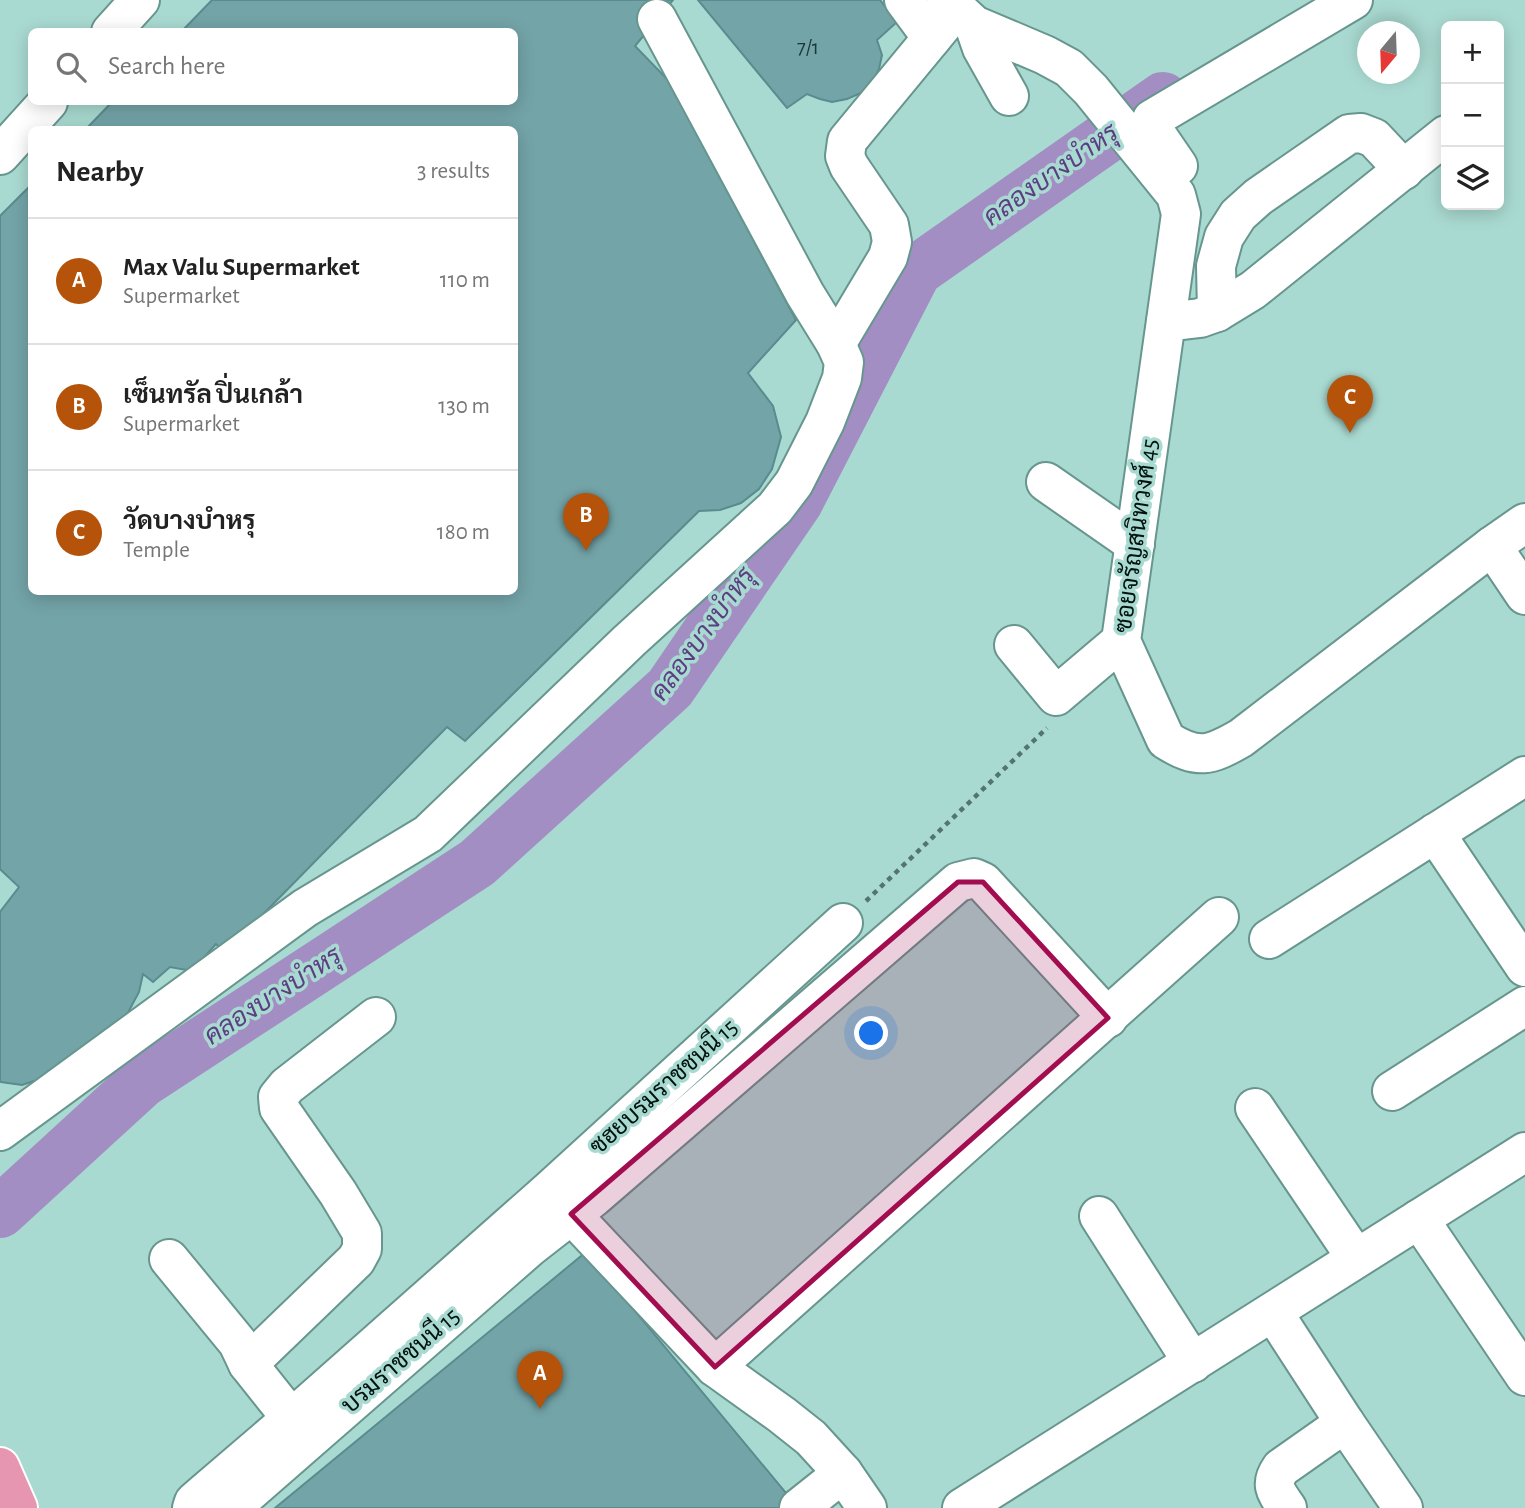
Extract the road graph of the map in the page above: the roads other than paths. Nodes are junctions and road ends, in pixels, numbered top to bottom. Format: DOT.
graph roads {
  1 [pos="140,0"];
  2 [pos="904,0"];
  3 [pos="1353,0"];
  4 [pos="959,11"];
  5 [pos="657,19"];
  6 [pos="115,28"];
  7 [pos="932,38"];
  8 [pos="1009,96"];
  9 [pos="45,105"];
  10 [pos="1441,139"];
  11 [pos="0,155"];
  12 [pos="1404,170"];
  13 [pos="1177,200"];
  14 [pos="1217,313"];
  15 [pos="1166,322"];
  16 [pos="836,344"];
  17 [pos="1046,482"];
  18 [pos="1525,523"];
  19 [pos="1135,544"];
  20 [pos="1492,546"];
  21 [pos="1525,595"];
  22 [pos="1121,641"];
  23 [pos="1014,645"];
  24 [pos="1525,776"];
  25 [pos="1435,833"];
  26 [pos="1219,917"];
  27 [pos="843,923"];
  28 [pos="1269,939"];
  29 [pos="1525,967"];
  30 [pos="1525,1006"];
  31 [pos="376,1017"];
  32 [pos="1108,1018"];
  33 [pos="1392,1091"];
  34 [pos="1255,1108"];
  35 [pos="0,1131"];
  36 [pos="1525,1152"];
  37 [pos="571,1214"];
  38 [pos="1098,1216"];
  39 [pos="1419,1219"];
  40 [pos="1356,1258"];
  41 [pos="169,1259"];
  42 [pos="1273,1312"];
  43 [pos="248,1353"];
  44 [pos="1193,1363"];
  45 [pos="715,1367"];
  46 [pos="1525,1376"];
  47 [pos="298,1412"];
  48 [pos="1345,1423"];
  49 [pos="0,1467"];
  50 [pos="843,1473"];
  51 [pos="18,1508"];
  52 [pos="192,1508"];
  53 [pos="231,1508"];
  54 [pos="799,1508"];
  55 [pos="867,1508"];
  56 [pos="962,1508"];
  57 [pos="1287,1508"];
  58 [pos="1403,1508"];
  1 -- 6 [label="street"];
  2 -- 7 [label="street"];
  3 -- 13 [label="street, ซอยจรัญสนิทวงศ์ 45"];
  4 -- 7 [label="street"];
  4 -- 8 [label="street"];
  4 -- 13 [label="street"];
  5 -- 16 [label="street"];
  7 -- 16 [label="street"];
  9 -- 11 [label="street"];
  10 -- 12 [label="street"];
  12 -- 14 [label="street"];
  12 -- 14 [label="street"];
  13 -- 15 [label="street, ซอยจรัญสนิทวงศ์ 45"];
  14 -- 15 [label="street"];
  15 -- 19 [label="street, ซอยจรัญสนิทวงศ์ 45"];
  16 -- 35 [label="street"];
  17 -- 19 [label="street"];
  18 -- 20 [label="street, ซอยจรัญสนิทวงศ์ 45"];
  19 -- 22 [label="street, ซอยจรัญสนิทวงศ์ 45"];
  20 -- 21 [label="street"];
  20 -- 22 [label="street, ซอยจรัญสนิทวงศ์ 45"];
  22 -- 23 [label="street"];
  24 -- 25 [label="street"];
  25 -- 28 [label="street"];
  25 -- 29 [label="street"];
  26 -- 32 [label="street"];
  27 -- 47 [label="street, ซฮยบรมราชชนนี 15"];
  30 -- 33 [label="street"];
  31 -- 43 [label="street"];
  32 -- 37 [label="street, บรมราชชนนี 15"];
  32 -- 45 [label="street"];
  34 -- 40 [label="street"];
  36 -- 39 [label="street"];
  37 -- 45 [label="street"];
  37 -- 53 [label="street, บรมราชชนนี 15"];
  38 -- 44 [label="street"];
  39 -- 40 [label="street"];
  39 -- 46 [label="street"];
  40 -- 42 [label="street"];
  41 -- 43 [label="street"];
  42 -- 44 [label="street"];
  42 -- 48 [label="street"];
  43 -- 47 [label="street"];
  44 -- 56 [label="street"];
  45 -- 50 [label="street"];
  47 -- 52 [label="street, ซฮยบรมราชชนนี 15"];
  48 -- 57 [label="street"];
  48 -- 58 [label="street"];
  49 -- 51 [label="main road"];
  50 -- 54 [label="street"];
  50 -- 55 [label="street"];
}
